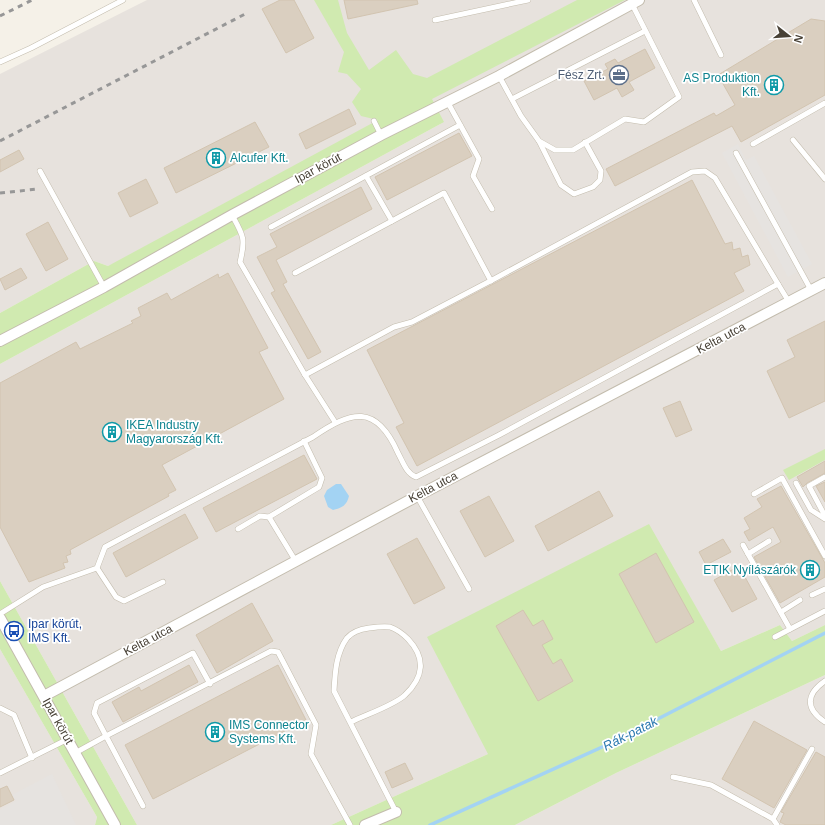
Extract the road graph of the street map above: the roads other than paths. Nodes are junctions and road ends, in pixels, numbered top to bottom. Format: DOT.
graph roads {
  1 [pos="123,0"];
  2 [pos="528,0"];
  3 [pos="694,0"];
  4 [pos="636,2"];
  5 [pos="435,20"];
  6 [pos="645,30"];
  7 [pos="721,55"];
  8 [pos="0,62"];
  9 [pos="499,76"];
  10 [pos="512,99"];
  11 [pos="447,101"];
  12 [pos="825,103"];
  13 [pos="374,121"];
  14 [pos="460,125"];
  15 [pos="380,134"];
  16 [pos="539,140"];
  17 [pos="792,140"];
  18 [pos="586,142"];
  19 [pos="753,144"];
  20 [pos="736,153"];
  21 [pos="40,171"];
  22 [pos="366,176"];
  23 [pos="825,179"];
  24 [pos="492,209"];
  25 [pos="232,214"];
  26 [pos="392,221"];
  27 [pos="271,227"];
  28 [pos="295,273"];
  29 [pos="491,281"];
  30 [pos="825,283"];
  31 [pos="778,284"];
  32 [pos="104,288"];
  33 [pos="811,290"];
  34 [pos="789,302"];
  35 [pos="0,340"];
  36 [pos="305,375"];
  37 [pos="335,422"];
  38 [pos="304,442"];
  39 [pos="825,477"];
  40 [pos="796,483"];
  41 [pos="754,494"];
  42 [pos="418,496"];
  43 [pos="269,517"];
  44 [pos="825,517"];
  45 [pos="238,529"];
  46 [pos="769,542"];
  47 [pos="743,545"];
  48 [pos="748,554"];
  49 [pos="825,556"];
  50 [pos="295,560"];
  51 [pos="97,568"];
  52 [pos="163,582"];
  53 [pos="469,589"];
  54 [pos="825,589"];
  55 [pos="812,595"];
  56 [pos="800,600"];
  57 [pos="825,611"];
  58 [pos="781,612"];
  59 [pos="0,614"];
  60 [pos="0,618"];
  61 [pos="790,630"];
  62 [pos="775,638"];
  63 [pos="825,681"];
  64 [pos="210,684"];
  65 [pos="44,696"];
  66 [pos="0,708"];
  67 [pos="351,722"];
  68 [pos="825,722"];
  69 [pos="106,736"];
  70 [pos="68,739"];
  71 [pos="812,749"];
  72 [pos="75,752"];
  73 [pos="32,758"];
  74 [pos="0,773"];
  75 [pos="673,777"];
  76 [pos="143,806"];
  77 [pos="396,812"];
  78 [pos="773,819"];
  79 [pos="115,825"];
  80 [pos="350,825"];
  81 [pos="364,825"];
  82 [pos="777,825"];
  1 -- 8 [label="lane"];
  2 -- 5 [label="lane"];
  3 -- 7 [label="lane"];
  4 -- 6 [label="lane"];
  4 -- 9 [label="street, Ipar körút"];
  6 -- 10 [label="lane"];
  6 -- 18 [label="lane"];
  9 -- 10 [label="lane"];
  9 -- 11 [label="street, Ipar körút"];
  10 -- 16 [label="lane"];
  11 -- 14 [label="lane"];
  11 -- 15 [label="street, Ipar körút"];
  12 -- 19 [label="lane"];
  13 -- 15 [label="lane"];
  14 -- 22 [label="lane"];
  14 -- 24 [label="lane"];
  15 -- 25 [label="street, Ipar körút"];
  16 -- 18 [label="lane"];
  16 -- 18 [label="lane"];
  17 -- 23 [label="lane"];
  20 -- 33 [label="lane"];
  21 -- 32 [label="lane"];
  22 -- 26 [label="lane"];
  22 -- 27 [label="lane"];
  25 -- 32 [label="street, Ipar körút"];
  25 -- 36 [label="lane"];
  26 -- 28 [label="lane"];
  26 -- 29 [label="lane"];
  29 -- 31 [label="lane"];
  29 -- 36 [label="lane"];
  30 -- 33 [label="street, Kelta utca"];
  31 -- 34 [label="lane"];
  31 -- 37 [label="lane"];
  32 -- 35 [label="street, Ipar körút"];
  33 -- 34 [label="street, Kelta utca"];
  34 -- 42 [label="street, Kelta utca"];
  36 -- 37 [label="lane"];
  37 -- 38 [label="lane"];
  38 -- 43 [label="lane"];
  38 -- 51 [label="lane"];
  39 -- 44 [label="lane"];
  40 -- 44 [label="lane"];
  41 -- 49 [label="lane"];
  42 -- 50 [label="street, Kelta utca"];
  42 -- 53 [label="lane"];
  43 -- 45 [label="lane"];
  43 -- 50 [label="lane"];
  46 -- 48 [label="lane"];
  47 -- 48 [label="lane"];
  48 -- 58 [label="lane"];
  50 -- 65 [label="street, Kelta utca"];
  51 -- 52 [label="lane"];
  51 -- 59 [label="lane"];
  54 -- 55 [label="lane"];
  56 -- 58 [label="lane"];
  57 -- 61 [label="lane"];
  58 -- 61 [label="lane"];
  60 -- 65 [label="street, Ipar körút"];
  61 -- 62 [label="lane"];
  63 -- 68 [label="lane"];
  64 -- 69 [label="lane"];
  64 -- 69 [label="lane"];
  64 -- 80 [label="lane"];
  65 -- 70 [label="street, Ipar körút"];
  66 -- 73 [label="lane"];
  67 -- 67 [label="lane"];
  67 -- 77 [label="lane"];
  69 -- 72 [label="lane"];
  69 -- 76 [label="lane"];
  70 -- 72 [label="street, Ipar körút"];
  70 -- 73 [label="lane"];
  71 -- 78 [label="lane"];
  72 -- 79 [label="street, Ipar körút"];
  73 -- 74 [label="lane"];
  75 -- 78 [label="lane"];
  77 -- 81 [label="street"];
  78 -- 82 [label="lane"];
}
